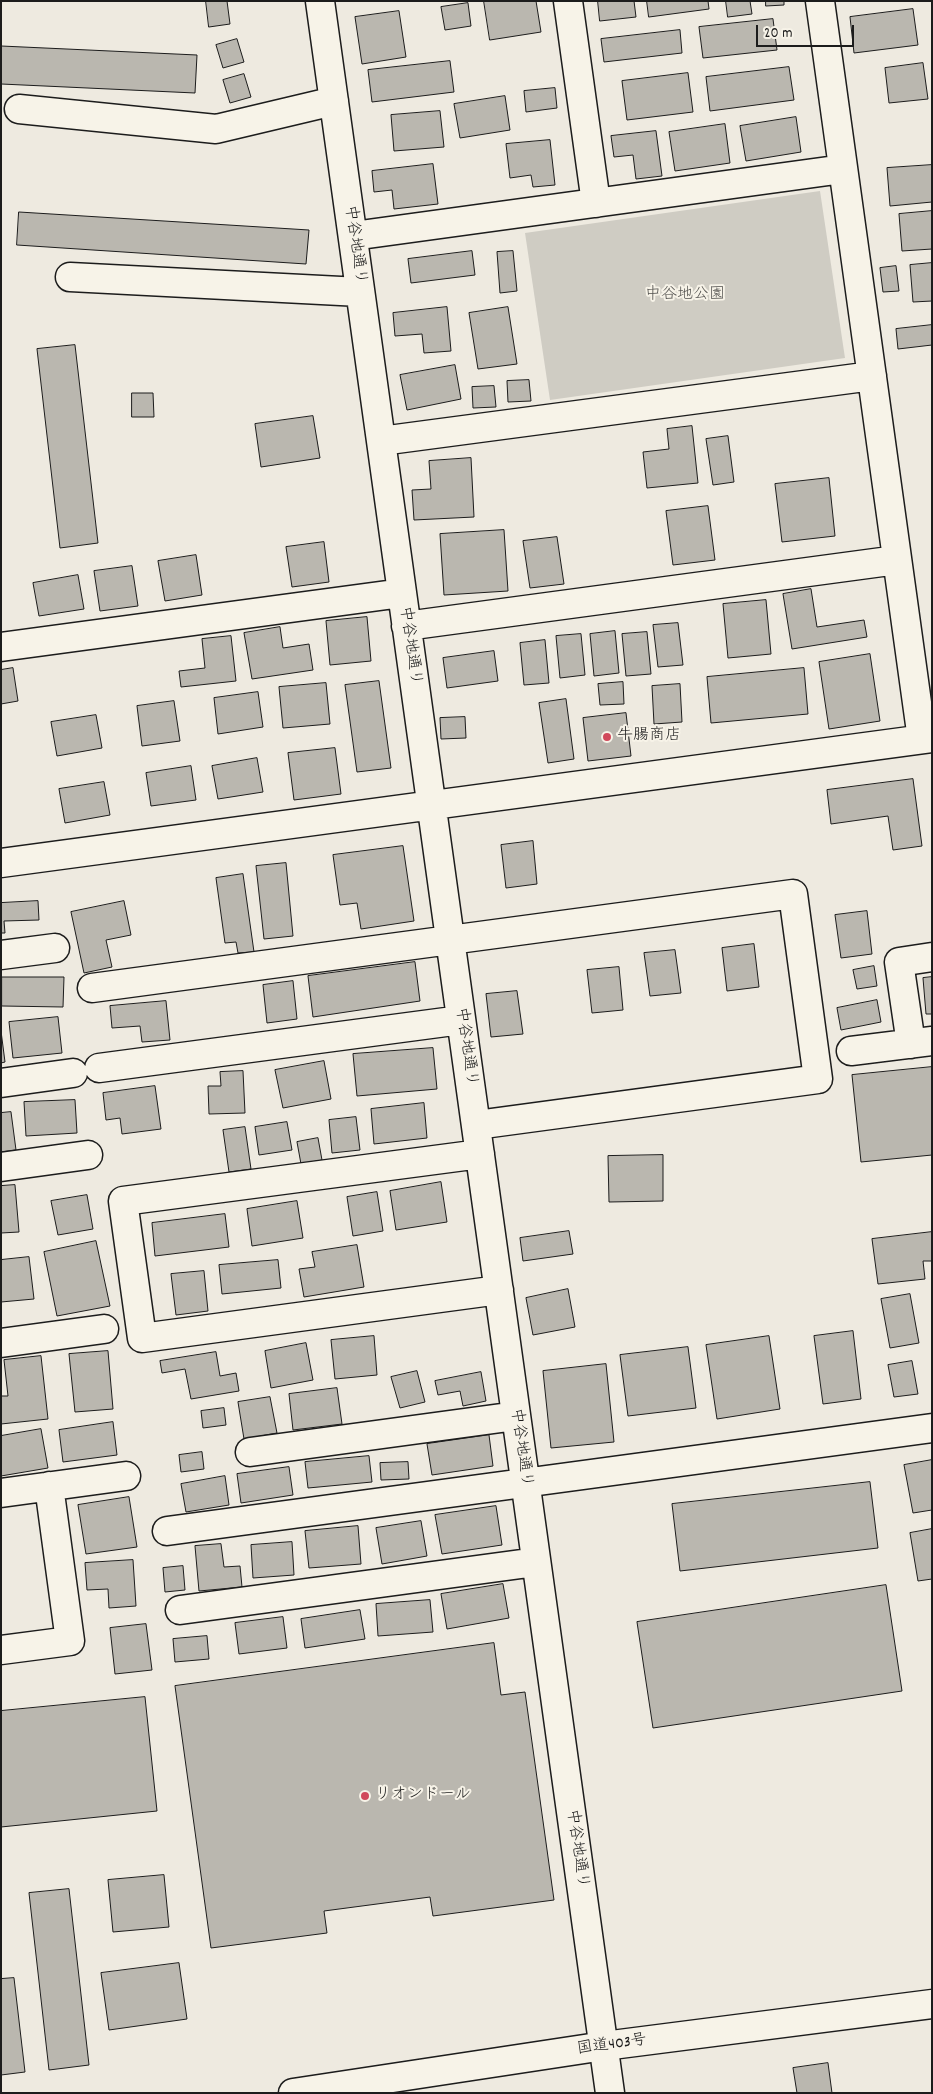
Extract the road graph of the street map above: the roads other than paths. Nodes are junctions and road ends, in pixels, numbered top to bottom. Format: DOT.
graph roads {
  1 [pos="568,1"];
  2 [pos="820,1"];
  3 [pos="325,2"];
  4 [pos="334,101"];
  5 [pos="19,109"];
  6 [pos="843,170"];
  7 [pos="596,203"];
  8 [pos="353,236"];
  9 [pos="70,277"];
  10 [pos="360,292"];
  11 [pos="872,376"];
  12 [pos="381,442"];
  13 [pos="897,560"];
  14 [pos="402,593"];
  15 [pos="406,626"];
  16 [pos="1,647"];
  17 [pos="927,739"];
  18 [pos="431,805"];
  19 [pos="1,863"];
  20 [pos="450,940"];
  21 [pos="55,948"];
  22 [pos="1,955"];
  23 [pos="932,958"];
  24 [pos="92,988"];
  25 [pos="461,1020"];
  26 [pos="921,1042"];
  27 [pos="851,1052"];
  28 [pos="1,1082"];
  29 [pos="476,1125"];
  30 [pos="480,1154"];
  31 [pos="88,1155"];
  32 [pos="1,1166"];
  33 [pos="499,1290"];
  34 [pos="104,1329"];
  35 [pos="1,1343"];
  36 [pos="516,1416"];
  37 [pos="932,1428"];
  38 [pos="250,1452"];
  39 [pos="126,1476"];
  40 [pos="525,1483"];
  41 [pos="49,1486"];
  42 [pos="1,1493"];
  43 [pos="167,1531"];
  44 [pos="536,1562"];
  45 [pos="180,1610"];
  46 [pos="1,1650"];
  47 [pos="932,2004"];
  48 [pos="604,2046"];
  49 [pos="293,2093"];
  50 [pos="610,2093"];
  1 -- 7 [label="main road"];
  2 -- 6 [label="main road"];
  3 -- 4 [label="main road, 中谷地通り"];
  4 -- 5 [label="main road"];
  4 -- 8 [label="main road, 中谷地通り"];
  6 -- 7 [label="main road"];
  6 -- 11 [label="main road"];
  7 -- 8 [label="main road"];
  8 -- 10 [label="main road, 中谷地通り"];
  9 -- 10 [label="main road"];
  10 -- 12 [label="main road, 中谷地通り"];
  11 -- 12 [label="main road"];
  11 -- 13 [label="main road"];
  12 -- 14 [label="main road, 中谷地通り"];
  13 -- 15 [label="main road"];
  13 -- 17 [label="main road"];
  14 -- 15 [label="main road, 中谷地通り"];
  14 -- 16 [label="main road"];
  15 -- 18 [label="main road, 中谷地通り"];
  17 -- 18 [label="main road"];
  18 -- 19 [label="main road"];
  18 -- 20 [label="main road, 中谷地通り"];
  20 -- 24 [label="main road"];
  20 -- 25 [label="main road, 中谷地通り"];
  20 -- 29 [label="main road"];
  21 -- 22 [label="main road"];
  23 -- 26 [label="main road"];
  25 -- 28 [label="main road"];
  25 -- 29 [label="main road, 中谷地通り"];
  26 -- 27 [label="main road"];
  29 -- 30 [label="main road, 中谷地通り"];
  30 -- 33 [label="main road, 中谷地通り"];
  30 -- 33 [label="main road"];
  31 -- 32 [label="main road"];
  33 -- 36 [label="main road, 中谷地通り"];
  34 -- 35 [label="main road"];
  36 -- 38 [label="main road"];
  36 -- 40 [label="main road, 中谷地通り"];
  37 -- 40 [label="main road"];
  39 -- 41 [label="main road"];
  40 -- 43 [label="main road"];
  40 -- 44 [label="main road, 中谷地通り"];
  41 -- 42 [label="main road"];
  41 -- 46 [label="main road"];
  44 -- 45 [label="main road"];
  44 -- 48 [label="main road, 中谷地通り"];
  47 -- 48 [label="main road, 国道403号"];
  48 -- 49 [label="main road, 国道403号"];
  48 -- 50 [label="main road, 中谷地通り"];
}
